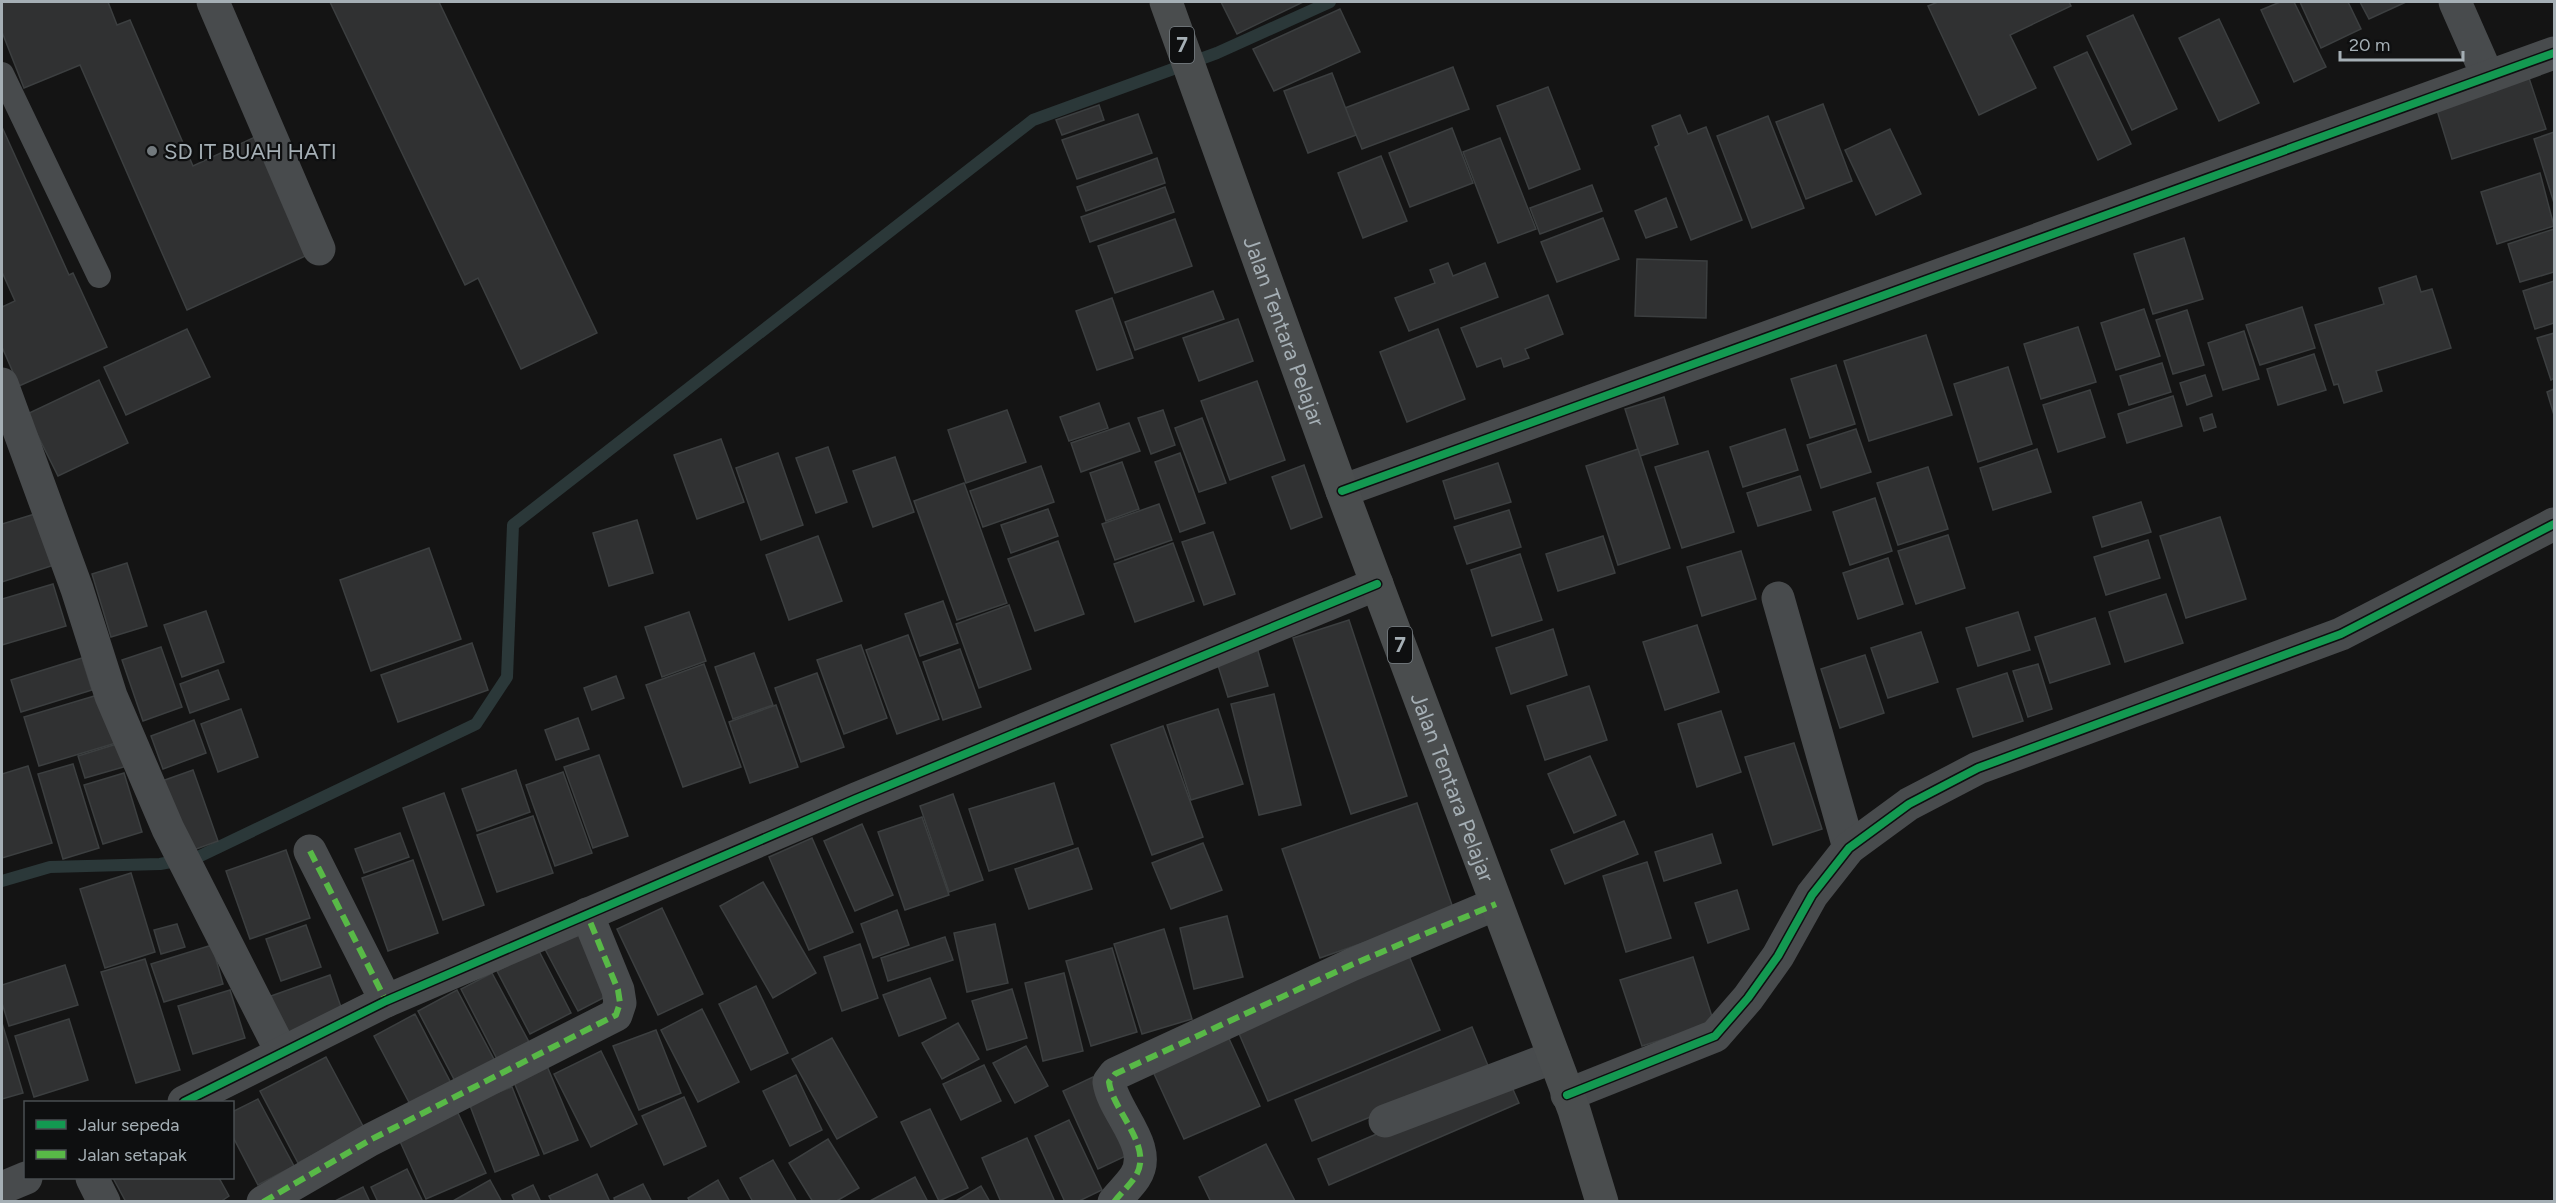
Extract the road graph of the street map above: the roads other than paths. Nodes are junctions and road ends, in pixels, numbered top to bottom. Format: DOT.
graph roads {
  1 [pos="213,2"];
  2 [pos="1167,2"];
  3 [pos="2455,2"];
  4 [pos="2554,53"];
  5 [pos="2,74"];
  6 [pos="2488,77"];
  7 [pos="319,249"];
  8 [pos="99,276"];
  9 [pos="2,384"];
  10 [pos="1342,491"];
  11 [pos="2554,524"];
  12 [pos="1377,584"];
  13 [pos="1778,598"];
  14 [pos="1849,848"];
  15 [pos="310,851"];
  16 [pos="1496,904"];
  17 [pos="587,914"];
  18 [pos="386,1001"];
  19 [pos="282,1053"];
  20 [pos="1554,1057"];
  21 [pos="1567,1095"];
  22 [pos="186,1101"];
  23 [pos="1385,1121"];
  24 [pos="24,1179"];
  25 [pos="92,1179"];
  26 [pos="2,1188"];
  27 [pos="104,1202"];
  28 [pos="262,1202"];
  29 [pos="1114,1202"];
  30 [pos="1602,1202"];
  1 -- 7 [label="street"];
  2 -- 10 [label="highway, Jalan Tentara Pelajar / 7"];
  3 -- 6 [label="street"];
  4 -- 6 [label="street"];
  5 -- 8 [label="lane"];
  6 -- 10 [label="street"];
  9 -- 19 [label="street"];
  10 -- 12 [label="highway, Jalan Tentara Pelajar / 7"];
  11 -- 14 [label="street"];
  12 -- 16 [label="highway, Jalan Tentara Pelajar / 7"];
  12 -- 17 [label="street"];
  13 -- 14 [label="street"];
  14 -- 21 [label="street"];
  15 -- 18 [label="street"];
  16 -- 20 [label="highway, Jalan Tentara Pelajar / 7"];
  16 -- 29 [label="street"];
  17 -- 18 [label="street"];
  17 -- 28 [label="street"];
  18 -- 19 [label="street"];
  19 -- 22 [label="street"];
  20 -- 21 [label="highway, Jalan Tentara Pelajar / 7"];
  20 -- 23 [label="street"];
  21 -- 30 [label="highway, Jalan Tentara Pelajar / 7"];
  24 -- 26 [label="street"];
  25 -- 27 [label="street"];
}
